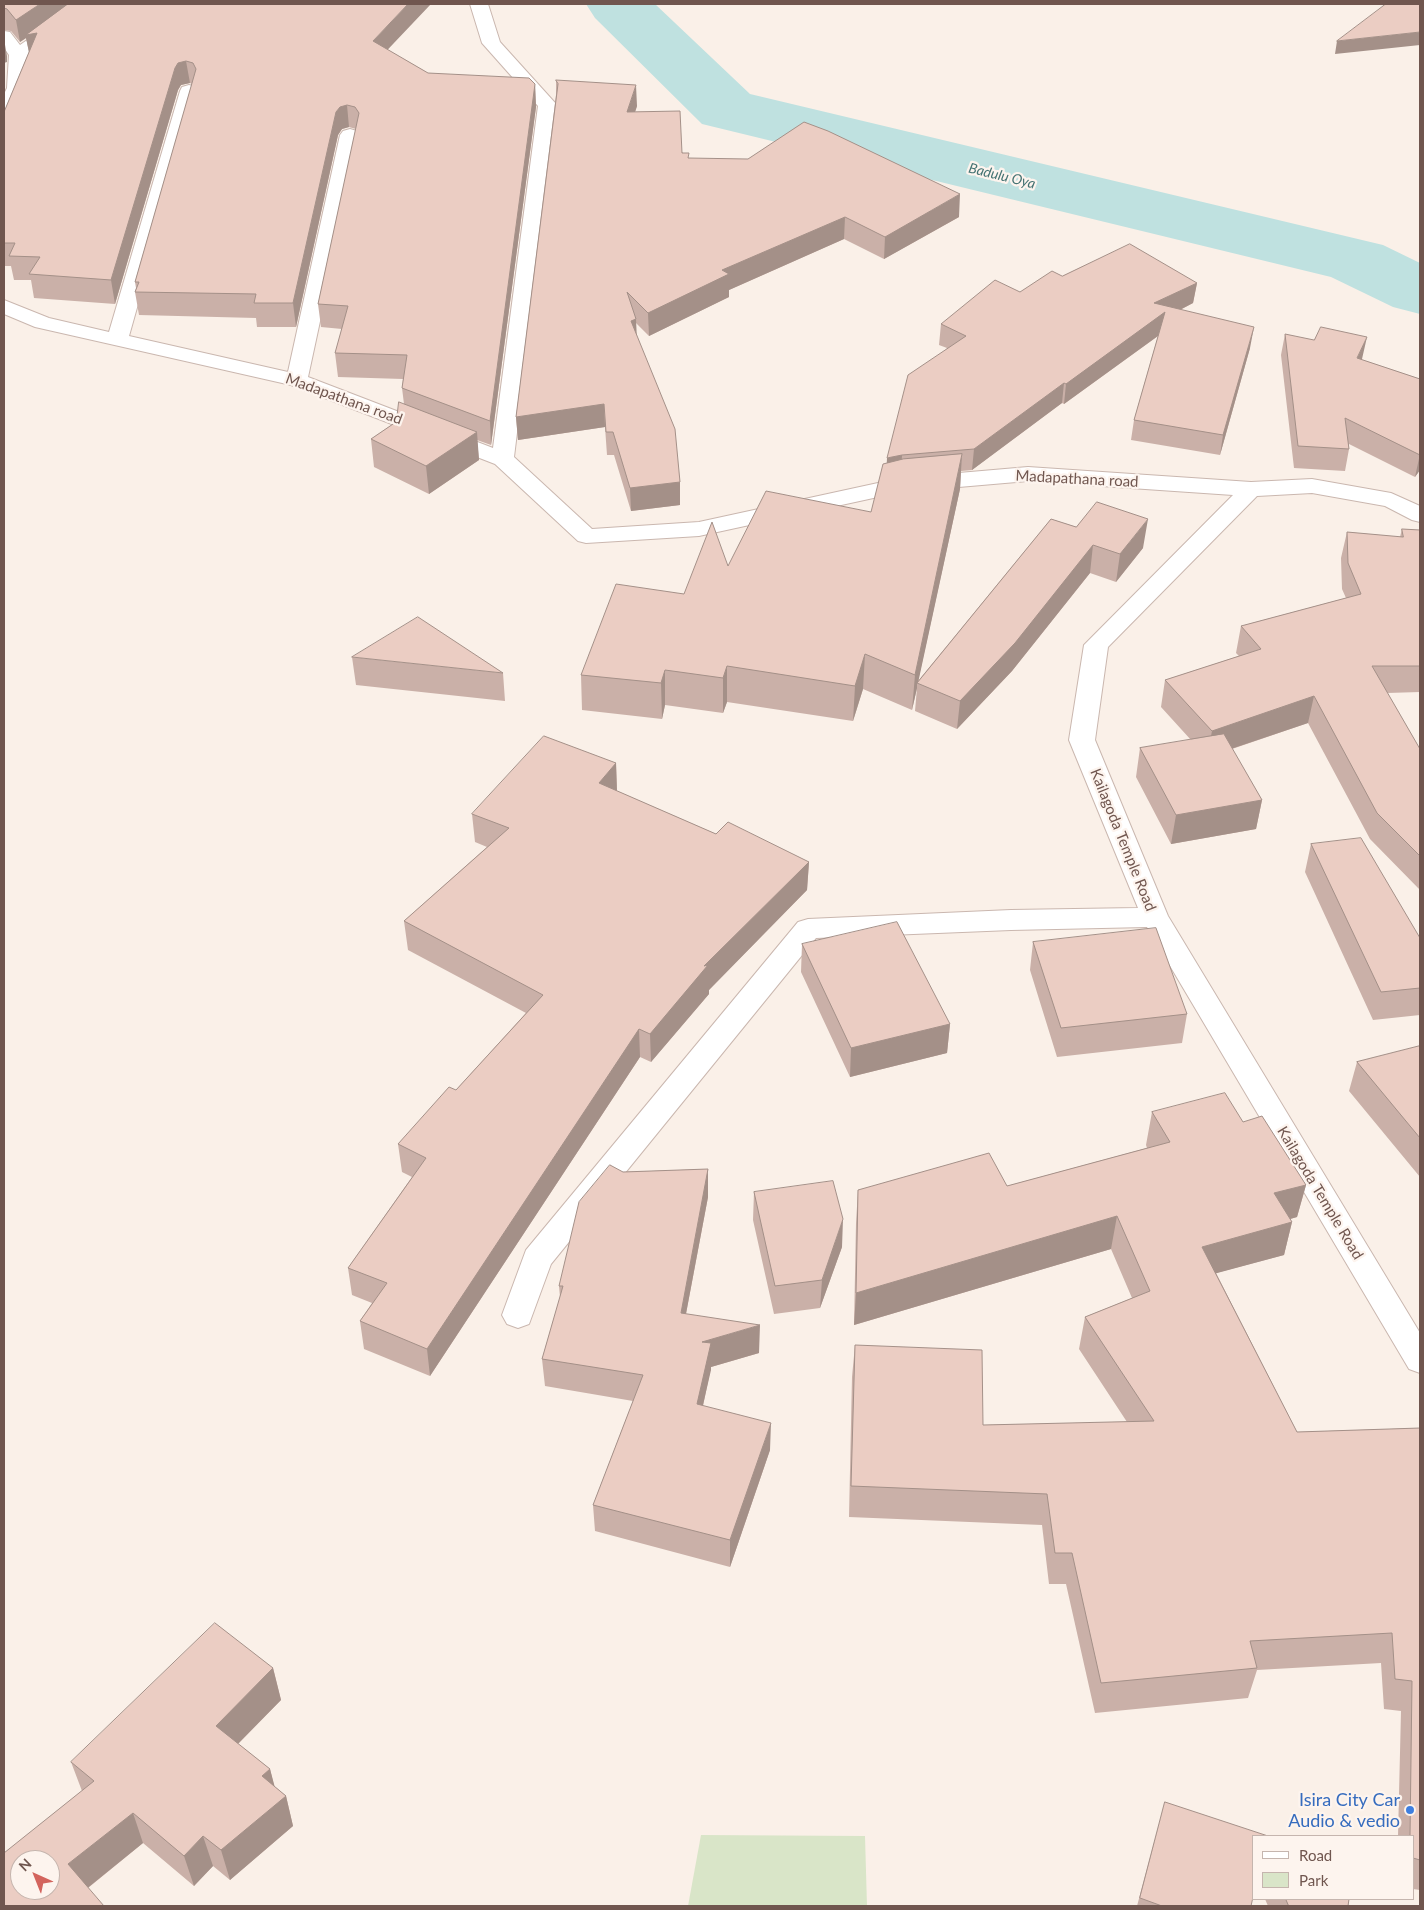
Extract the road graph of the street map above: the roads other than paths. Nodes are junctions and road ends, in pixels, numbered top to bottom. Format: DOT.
graph roads {
  1 [pos="90,4"];
  2 [pos="479,4"];
  3 [pos="4,36"];
  4 [pos="18,55"];
  5 [pos="10,90"];
  6 [pos="189,91"];
  7 [pos="4,112"];
  8 [pos="350,135"];
  9 [pos="4,306"];
  10 [pos="117,340"];
  11 [pos="298,380"];
  12 [pos="503,458"];
  13 [pos="1251,489"];
  14 [pos="1420,516"];
  15 [pos="1154,917"];
  16 [pos="518,1315"];
  17 [pos="1420,1360"];
  1 -- 4 [label="street"];
  2 -- 12 [label="street"];
  3 -- 4 [label="street"];
  4 -- 5 [label="street"];
  5 -- 7 [label="street"];
  6 -- 10 [label="street"];
  8 -- 11 [label="street"];
  9 -- 10 [label="street, Madapathana road"];
  10 -- 11 [label="street, Madapathana road"];
  11 -- 12 [label="street, Madapathana road"];
  12 -- 13 [label="street, Madapathana road"];
  13 -- 14 [label="street"];
  13 -- 15 [label="street, Kailagoda Temple Road"];
  15 -- 16 [label="street"];
  15 -- 17 [label="street, Kailagoda Temple Road"];
}
